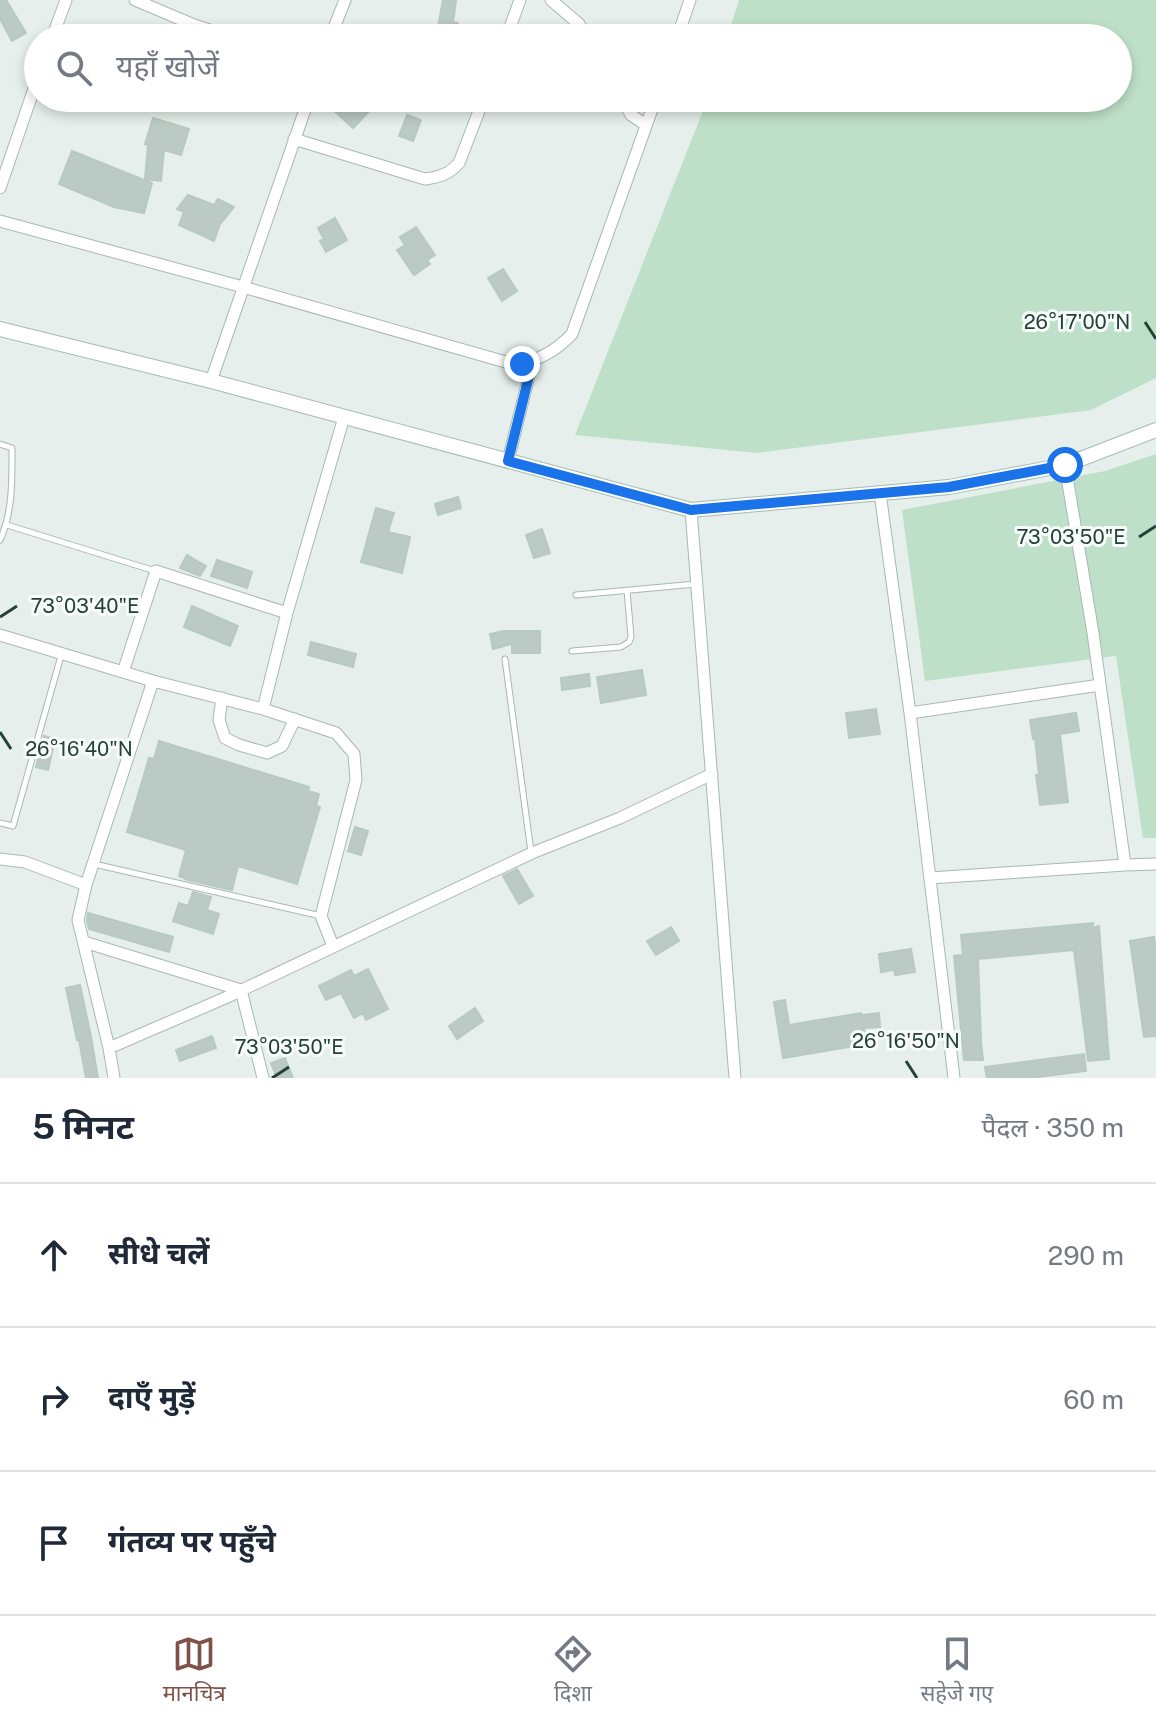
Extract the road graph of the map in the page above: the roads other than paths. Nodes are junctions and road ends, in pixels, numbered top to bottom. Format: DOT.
graph roads {
  1 [pos="66,0"];
  2 [pos="135,0"];
  3 [pos="345,0"];
  4 [pos="520,0"];
  5 [pos="551,0"];
  6 [pos="690,0"];
  7 [pos="57,24"];
  8 [pos="192,24"];
  9 [pos="336,24"];
  10 [pos="511,24"];
  11 [pos="579,24"];
  12 [pos="682,24"];
  13 [pos="26,112"];
  14 [pos="304,112"];
  15 [pos="479,112"];
  16 [pos="629,112"];
  17 [pos="651,112"];
  18 [pos="646,125"];
  19 [pos="294,139"];
  20 [pos="0,188"];
  21 [pos="0,221"];
  22 [pos="243,287"];
  23 [pos="0,329"];
  24 [pos="533,360"];
  25 [pos="211,381"];
  26 [pos="344,417"];
  27 [pos="1156,430"];
  28 [pos="0,444"];
  29 [pos="508,461"];
  30 [pos="1065,465"];
  31 [pos="880,493"];
  32 [pos="691,510"];
  33 [pos="7,525"];
  34 [pos="0,540"];
  35 [pos="156,571"];
  36 [pos="697,583"];
  37 [pos="627,590"];
  38 [pos="576,595"];
  39 [pos="287,613"];
  40 [pos="0,635"];
  41 [pos="572,651"];
  42 [pos="62,654"];
  43 [pos="505,659"];
  44 [pos="123,672"];
  45 [pos="153,681"];
  46 [pos="1100,685"];
  47 [pos="222,698"];
  48 [pos="263,709"];
  49 [pos="910,713"];
  50 [pos="295,719"];
  51 [pos="712,774"];
  52 [pos="0,823"];
  53 [pos="532,853"];
  54 [pos="0,859"];
  55 [pos="93,863"];
  56 [pos="1156,864"];
  57 [pos="1125,865"];
  58 [pos="930,878"];
  59 [pos="86,885"];
  60 [pos="321,916"];
  61 [pos="84,942"];
  62 [pos="333,946"];
  63 [pos="241,990"];
  64 [pos="109,1048"];
  65 [pos="114,1078"];
  66 [pos="263,1078"];
  67 [pos="735,1078"];
  68 [pos="954,1078"];
  1 -- 7 [label="street"];
  2 -- 8 [label="street"];
  3 -- 9 [label="street"];
  4 -- 10 [label="street"];
  5 -- 11 [label="street"];
  6 -- 12 [label="street"];
  13 -- 20 [label="street"];
  14 -- 19 [label="street"];
  15 -- 19 [label="street"];
  16 -- 18 [label="street"];
  17 -- 18 [label="street"];
  18 -- 24 [label="street"];
  19 -- 22 [label="street"];
  21 -- 22 [label="street"];
  22 -- 24 [label="street"];
  22 -- 25 [label="street"];
  23 -- 25 [label="street"];
  24 -- 29 [label="street"];
  25 -- 26 [label="street"];
  26 -- 29 [label="street"];
  26 -- 39 [label="street"];
  27 -- 30 [label="street"];
  28 -- 33 [label="lane"];
  29 -- 32 [label="street"];
  30 -- 31 [label="street"];
  30 -- 46 [label="street"];
  31 -- 32 [label="street"];
  31 -- 49 [label="street"];
  32 -- 36 [label="street"];
  33 -- 34 [label="lane"];
  33 -- 35 [label="lane"];
  35 -- 39 [label="street"];
  35 -- 44 [label="street"];
  36 -- 37 [label="lane"];
  36 -- 51 [label="street"];
  37 -- 38 [label="lane"];
  37 -- 41 [label="lane"];
  39 -- 48 [label="street"];
  40 -- 42 [label="street"];
  42 -- 44 [label="street"];
  42 -- 52 [label="lane"];
  43 -- 53 [label="lane"];
  44 -- 45 [label="street"];
  45 -- 47 [label="street"];
  45 -- 55 [label="street"];
  46 -- 49 [label="street"];
  46 -- 57 [label="street"];
  47 -- 48 [label="street"];
  47 -- 50 [label="street"];
  48 -- 50 [label="street"];
  49 -- 58 [label="street"];
  50 -- 60 [label="street"];
  51 -- 53 [label="street"];
  51 -- 67 [label="street"];
  53 -- 62 [label="street"];
  54 -- 59 [label="street"];
  55 -- 59 [label="street"];
  55 -- 60 [label="lane"];
  56 -- 57 [label="street"];
  57 -- 58 [label="street"];
  58 -- 68 [label="street"];
  59 -- 61 [label="street"];
  60 -- 62 [label="street"];
  61 -- 63 [label="street"];
  61 -- 64 [label="street"];
  62 -- 63 [label="street"];
  63 -- 64 [label="street"];
  63 -- 66 [label="street"];
  64 -- 65 [label="street"];
}
